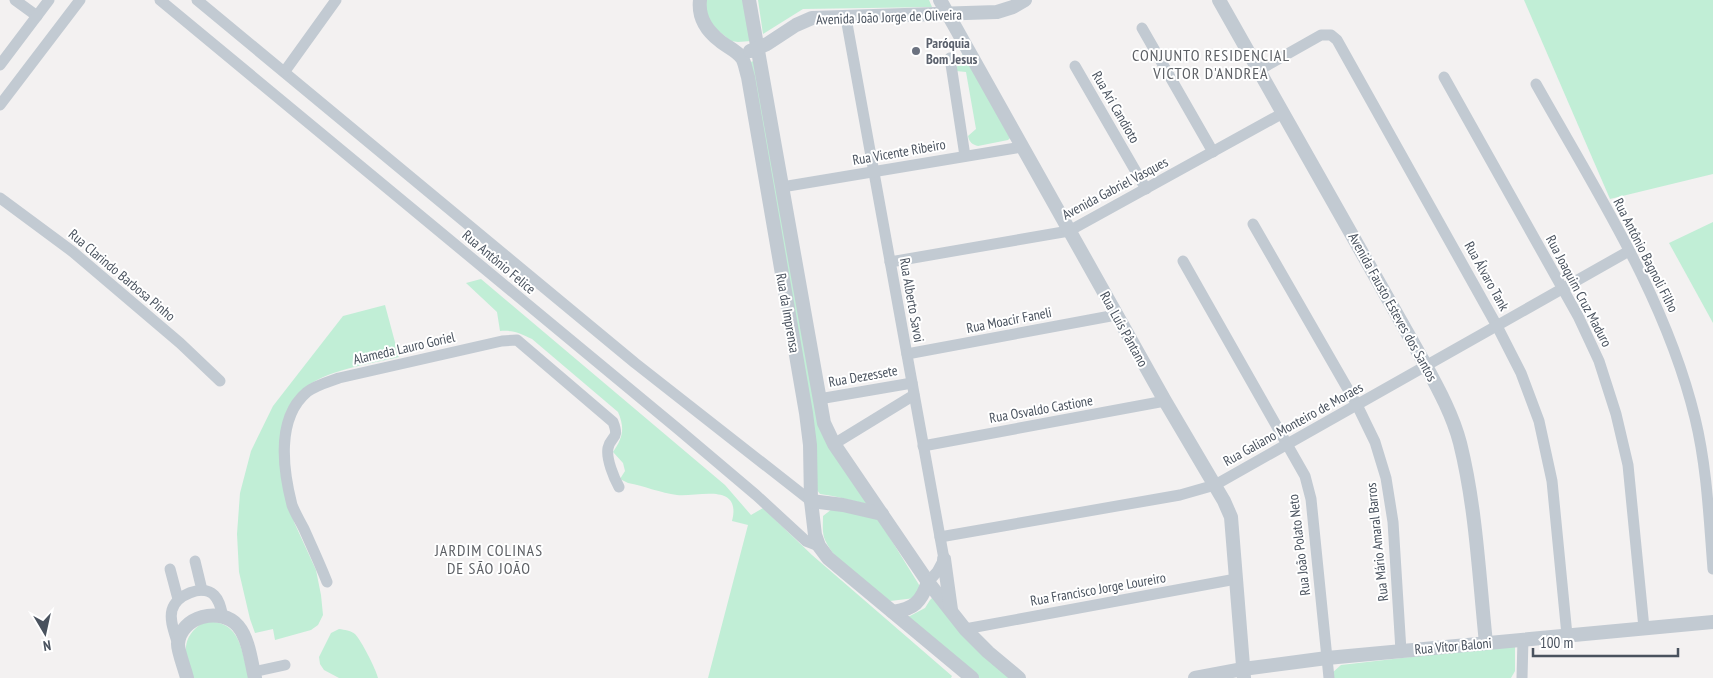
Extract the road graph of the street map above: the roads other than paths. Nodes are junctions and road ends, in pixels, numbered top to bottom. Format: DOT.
graph roads {
  1 [pos="15,0"];
  2 [pos="49,0"];
  3 [pos="80,0"];
  4 [pos="160,0"];
  5 [pos="197,0"];
  6 [pos="336,0"];
  7 [pos="700,0"];
  8 [pos="749,0"];
  9 [pos="940,0"];
  10 [pos="1025,0"];
  11 [pos="1219,0"];
  12 [pos="1012,4"];
  13 [pos="948,14"];
  14 [pos="37,16"];
  15 [pos="846,18"];
  16 [pos="1142,28"];
  17 [pos="757,49"];
  18 [pos="736,52"];
  19 [pos="950,58"];
  20 [pos="0,65"];
  21 [pos="1075,66"];
  22 [pos="1259,70"];
  23 [pos="284,71"];
  24 [pos="1444,77"];
  25 [pos="1536,84"];
  26 [pos="0,105"];
  27 [pos="1283,113"];
  28 [pos="1022,146"];
  29 [pos="1213,152"];
  30 [pos="965,156"];
  31 [pos="874,172"];
  32 [pos="782,187"];
  33 [pos="1146,189"];
  34 [pos="0,198"];
  35 [pos="1252,224"];
  36 [pos="1069,231"];
  37 [pos="1629,251"];
  38 [pos="1183,261"];
  39 [pos="890,262"];
  40 [pos="1562,289"];
  41 [pos="1116,314"];
  42 [pos="1497,326"];
  43 [pos="907,354"];
  44 [pos="1426,366"];
  45 [pos="220,381"];
  46 [pos="912,383"];
  47 [pos="914,395"];
  48 [pos="819,399"];
  49 [pos="1165,402"];
  50 [pos="1357,405"];
  51 [pos="834,444"];
  52 [pos="1287,444"];
  53 [pos="923,446"];
  54 [pos="1214,485"];
  55 [pos="619,487"];
  56 [pos="811,500"];
  57 [pos="882,514"];
  58 [pos="940,537"];
  59 [pos="818,546"];
  60 [pos="944,560"];
  61 [pos="195,562"];
  62 [pos="170,569"];
  63 [pos="1713,569"];
  64 [pos="1236,579"];
  65 [pos="328,582"];
  66 [pos="928,582"];
  67 [pos="202,590"];
  68 [pos="178,599"];
  69 [pos="951,611"];
  70 [pos="893,612"];
  71 [pos="223,617"];
  72 [pos="1713,622"];
  73 [pos="1644,628"];
  74 [pos="965,629"];
  75 [pos="1567,635"];
  76 [pos="1523,639"];
  77 [pos="1486,642"];
  78 [pos="178,645"];
  79 [pos="1401,651"];
  80 [pos="1327,658"];
  81 [pos="285,665"];
  82 [pos="1244,674"];
  83 [pos="254,675"];
  84 [pos="187,678"];
  85 [pos="972,678"];
  86 [pos="1019,678"];
  87 [pos="1195,678"];
  88 [pos="1329,678"];
  89 [pos="1522,678"];
  1 -- 14 [label="street"];
  2 -- 14 [label="street"];
  3 -- 26 [label="street"];
  4 -- 59 [label="street, Rua Antônio Felice"];
  5 -- 23 [label="street, Rua Antônio Felice"];
  6 -- 23 [label="street"];
  7 -- 18 [label="street, Rua da Imprensa"];
  8 -- 17 [label="street, Rua da Imprensa"];
  9 -- 13 [label="street, Rua Luís Pântano"];
  10 -- 12 [label="street, Avenida João Jorge de Oliveira"];
  11 -- 22 [label="street, Avenida Fausto Esteves dos Santos"];
  12 -- 13 [label="street, Avenida João Jorge de Oliveira"];
  13 -- 15 [label="street, Avenida João Jorge de Oliveira"];
  13 -- 28 [label="street, Rua Luís Pântano"];
  14 -- 20 [label="street"];
  15 -- 17 [label="street, Avenida João Jorge de Oliveira"];
  15 -- 31 [label="street, Rua Alberto Savoi"];
  16 -- 29 [label="street"];
  17 -- 18 [label="street"];
  17 -- 32 [label="street, Rua da Imprensa"];
  18 -- 56 [label="street, Rua da Imprensa"];
  19 -- 30 [label="street"];
  21 -- 33 [label="street, Rua Ari Candioto"];
  22 -- 27 [label="street, Avenida Fausto Esteves dos Santos"];
  22 -- 42 [label="street, Rua Álvaro Tank"];
  23 -- 56 [label="street, Rua Antônio Felice"];
  24 -- 40 [label="street, Rua Joaquim Cruz Maduro"];
  25 -- 37 [label="street, Rua Antônio Bagnoli Filho"];
  27 -- 29 [label="street, Avenida Gabriel Vasques"];
  27 -- 44 [label="street, Avenida Fausto Esteves dos Santos"];
  28 -- 30 [label="street, Rua Vicente Ribeiro"];
  28 -- 36 [label="street, Rua Luís Pântano"];
  29 -- 33 [label="street, Avenida Gabriel Vasques"];
  30 -- 31 [label="street, Rua Vicente Ribeiro"];
  31 -- 32 [label="street, Rua Vicente Ribeiro"];
  31 -- 39 [label="street, Rua Alberto Savoi"];
  32 -- 48 [label="street, Rua da Imprensa"];
  33 -- 36 [label="street, Avenida Gabriel Vasques"];
  34 -- 45 [label="street, Rua Clarindo Barbosa Pinho"];
  35 -- 50 [label="street, Rua Mário Amaral Barros"];
  36 -- 39 [label="street, Avenida Gabriel Vasques"];
  36 -- 41 [label="street, Rua Luís Pântano"];
  37 -- 40 [label="street, Rua Galiano Monteiro de Moraes"];
  37 -- 63 [label="street, Rua Antônio Bagnoli Filho"];
  38 -- 52 [label="street, Rua João Polato Neto"];
  39 -- 43 [label="street, Rua Alberto Savoi"];
  40 -- 42 [label="street, Rua Galiano Monteiro de Moraes"];
  40 -- 73 [label="street, Rua Joaquim Cruz Maduro"];
  41 -- 43 [label="street, Rua Moacir Faneli"];
  41 -- 49 [label="street, Rua Luís Pântano"];
  42 -- 44 [label="street, Rua Galiano Monteiro de Moraes"];
  42 -- 75 [label="street, Rua Álvaro Tank"];
  43 -- 46 [label="street, Rua Alberto Savoi"];
  44 -- 50 [label="street, Rua Galiano Monteiro de Moraes"];
  44 -- 77 [label="street, Avenida Fausto Esteves dos Santos"];
  46 -- 47 [label="street, Rua Alberto Savoi"];
  46 -- 48 [label="street, Rua Dezessete"];
  47 -- 51 [label="street"];
  47 -- 53 [label="street, Rua Alberto Savoi"];
  48 -- 51 [label="street, Rua da Imprensa"];
  49 -- 53 [label="street, Rua Osvaldo Castione"];
  49 -- 54 [label="street, Rua Luís Pântano"];
  50 -- 52 [label="street, Rua Galiano Monteiro de Moraes"];
  50 -- 79 [label="street, Rua Mário Amaral Barros"];
  51 -- 57 [label="street, Rua da Imprensa"];
  52 -- 54 [label="street, Rua Galiano Monteiro de Moraes"];
  52 -- 80 [label="street, Rua João Polato Neto"];
  53 -- 58 [label="street, Rua Alberto Savoi"];
  54 -- 58 [label="street, Rua Galiano Monteiro de Moraes"];
  54 -- 64 [label="street, Rua Luís Pântano"];
  55 -- 65 [label="street, Alameda Lauro Goriel"];
  56 -- 57 [label="street"];
  56 -- 59 [label="street, Rua da Imprensa"];
  57 -- 66 [label="street, Rua da Imprensa"];
  58 -- 60 [label="street, Rua Alberto Savoi"];
  59 -- 70 [label="street"];
  60 -- 66 [label="street"];
  60 -- 69 [label="street"];
  61 -- 67 [label="street"];
  62 -- 68 [label="street"];
  64 -- 74 [label="street, Rua Francisco Jorge Loureiro"];
  64 -- 82 [label="street, Rua Luís Pântano"];
  66 -- 69 [label="street, Rua da Imprensa"];
  66 -- 70 [label="street"];
  67 -- 68 [label="street"];
  67 -- 71 [label="street"];
  68 -- 78 [label="street"];
  69 -- 74 [label="street, Rua da Imprensa"];
  70 -- 85 [label="street"];
  71 -- 78 [label="street"];
  71 -- 83 [label="street"];
  72 -- 73 [label="street, Rua Vítor Baloni"];
  73 -- 75 [label="street, Rua Vítor Baloni"];
  74 -- 86 [label="street, Rua da Imprensa"];
  75 -- 76 [label="street, Rua Vítor Baloni"];
  76 -- 77 [label="street, Rua Vítor Baloni"];
  76 -- 89 [label="street"];
  77 -- 79 [label="street, Rua Vítor Baloni"];
  78 -- 84 [label="street"];
  79 -- 80 [label="street, Rua Vítor Baloni"];
  80 -- 82 [label="street, Rua Vítor Baloni"];
  80 -- 88 [label="street, Rua João Polato Neto"];
  81 -- 83 [label="street"];
  82 -- 87 [label="street, Rua Vítor Baloni"];
}
